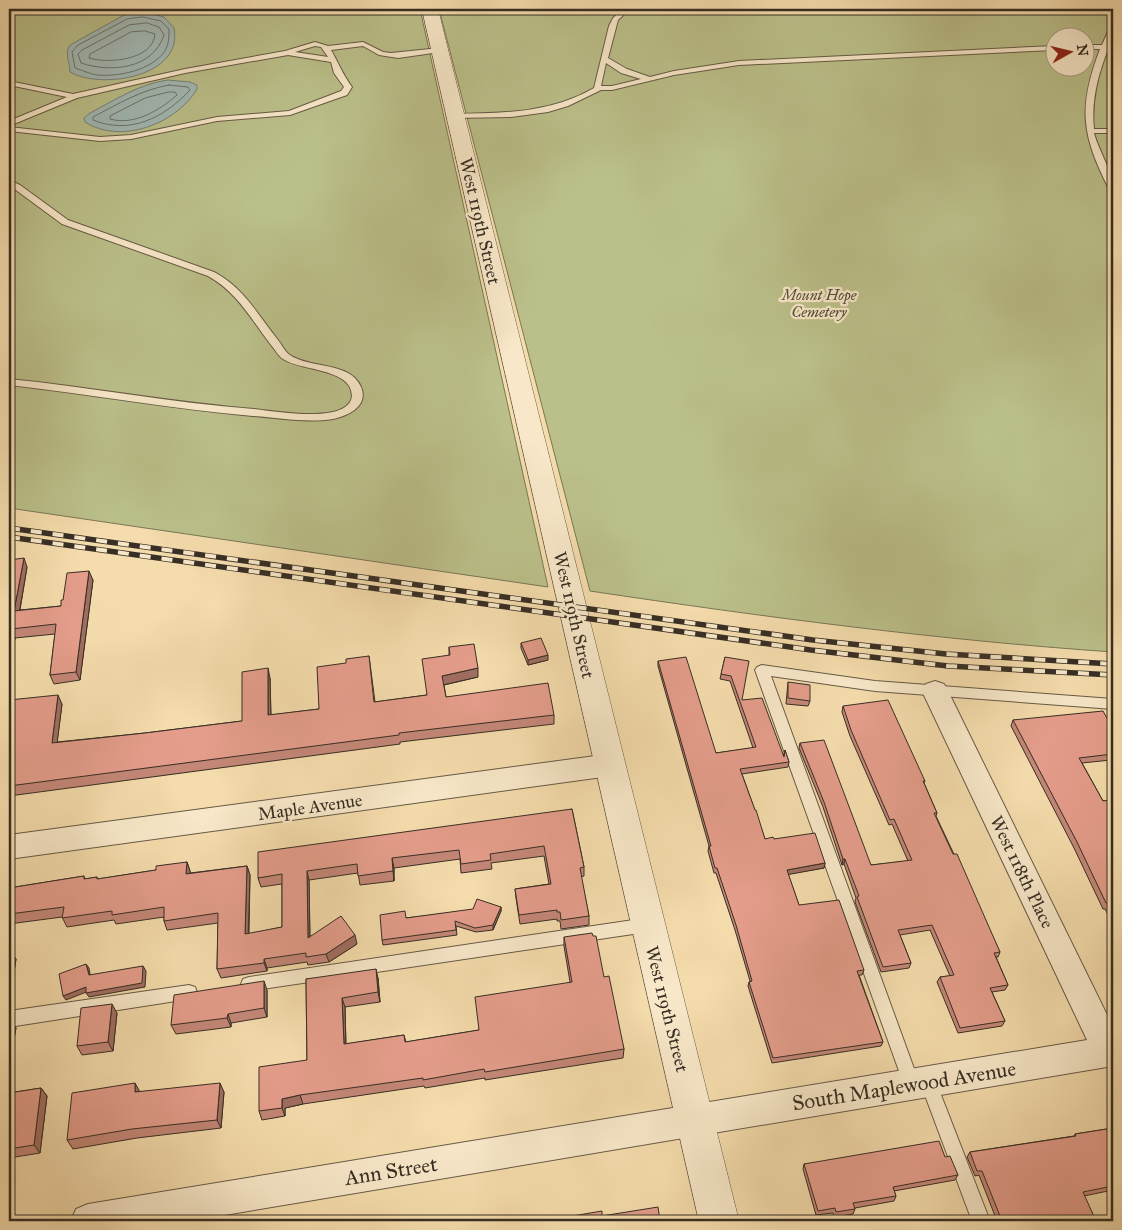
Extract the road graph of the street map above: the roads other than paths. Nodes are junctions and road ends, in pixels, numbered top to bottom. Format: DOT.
graph roads {
  1 [pos="430,9"];
  2 [pos="612,9"];
  3 [pos="624,11"];
  4 [pos="1113,27"];
  5 [pos="1094,47"];
  6 [pos="1110,47"];
  7 [pos="326,48"];
  8 [pos="1044,48"];
  9 [pos="440,50"];
  10 [pos="286,53"];
  11 [pos="604,59"];
  12 [pos="333,60"];
  13 [pos="648,78"];
  14 [pos="9,84"];
  15 [pos="599,88"];
  16 [pos="75,96"];
  17 [pos="455,116"];
  18 [pos="9,124"];
  19 [pos="9,129"];
  20 [pos="1090,131"];
  21 [pos="1113,131"];
  22 [pos="9,182"];
  23 [pos="1113,189"];
  24 [pos="9,382"];
  25 [pos="935,691"];
  26 [pos="1113,704"];
  27 [pos="610,765"];
  28 [pos="9,847"];
  29 [pos="647,925"];
  30 [pos="234,986"];
  31 [pos="205,990"];
  32 [pos="9,1019"];
  33 [pos="1111,1052"];
  34 [pos="920,1083"];
  35 [pos="695,1121"];
  36 [pos="88,1221"];
  37 [pos="719,1221"];
  38 [pos="981,1221"];
  1 -- 9 [label="street, West 119th Street"];
  2 -- 3 [label="lane"];
  3 -- 11 [label="lane"];
  4 -- 6 [label="lane"];
  5 -- 6 [label="lane"];
  6 -- 20 [label="lane"];
  7 -- 9 [label="lane"];
  7 -- 10 [label="lane"];
  7 -- 12 [label="lane"];
  8 -- 13 [label="lane"];
  9 -- 17 [label="street, West 119th Street"];
  10 -- 12 [label="lane"];
  10 -- 16 [label="lane"];
  11 -- 13 [label="lane"];
  11 -- 15 [label="lane"];
  12 -- 19 [label="lane"];
  13 -- 15 [label="lane"];
  14 -- 16 [label="lane"];
  15 -- 17 [label="lane"];
  16 -- 18 [label="lane"];
  17 -- 27 [label="street, West 119th Street"];
  20 -- 21 [label="lane"];
  20 -- 23 [label="lane"];
  22 -- 24 [label="lane"];
  25 -- 26 [label="lane"];
  25 -- 33 [label="street, West 118th Place"];
  25 -- 34 [label="lane"];
  27 -- 28 [label="street, Maple Avenue"];
  27 -- 29 [label="street, West 119th Street"];
  29 -- 30 [label="lane"];
  29 -- 35 [label="street, West 119th Street"];
  31 -- 32 [label="lane"];
  33 -- 34 [label="street, South Maplewood Avenue"];
  34 -- 35 [label="street, South Maplewood Avenue"];
  34 -- 38 [label="lane"];
  35 -- 36 [label="street, Ann Street"];
  35 -- 37 [label="street, West 119th Street"];
}
